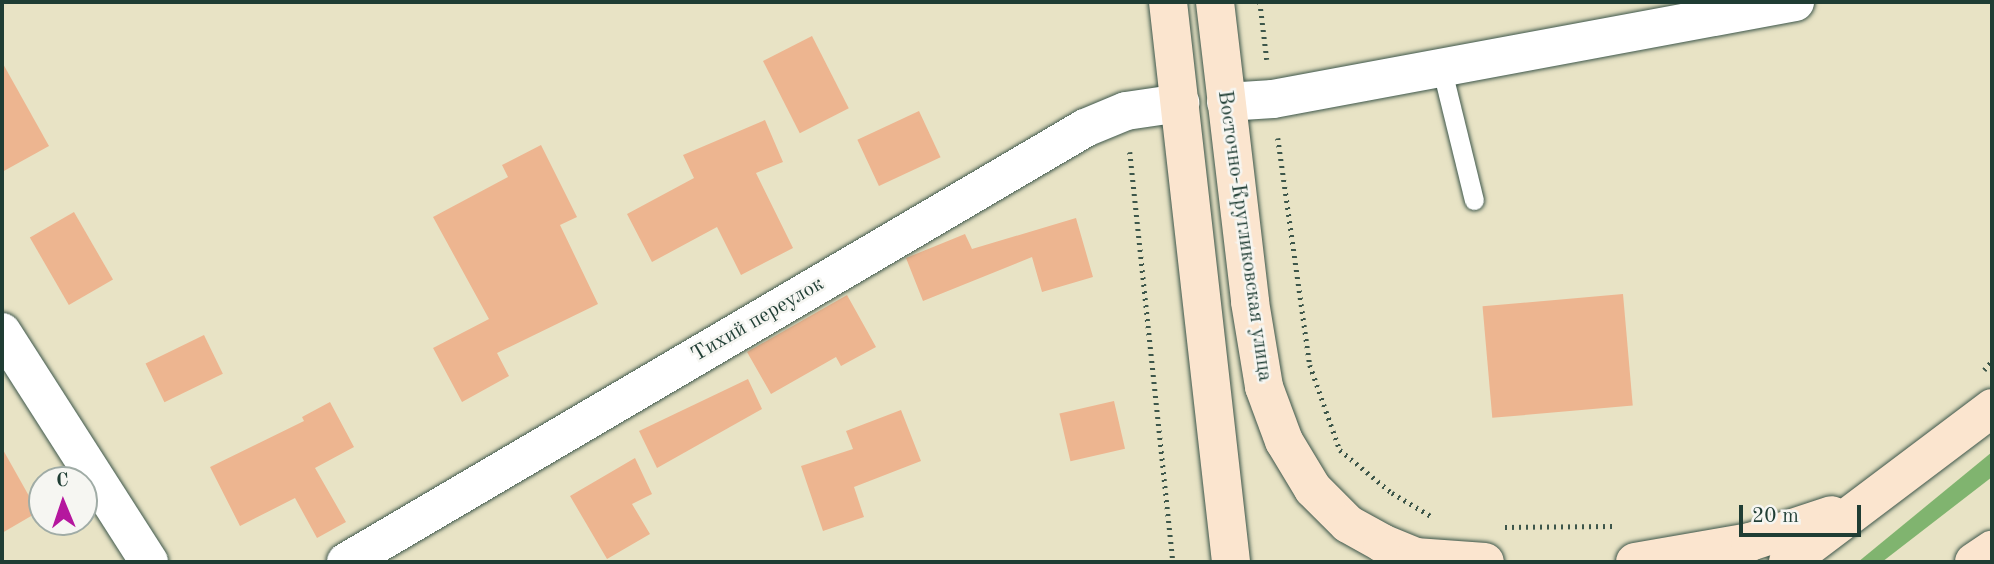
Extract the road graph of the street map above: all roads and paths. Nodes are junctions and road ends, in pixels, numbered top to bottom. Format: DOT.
graph roads {
  1 [pos="1168,2"];
  2 [pos="1214,2"];
  3 [pos="1260,2"];
  4 [pos="1795,2"];
  5 [pos="1441,66"];
  6 [pos="1273,99"];
  7 [pos="1180,103"];
  8 [pos="1226,103"];
  9 [pos="1126,111"];
  10 [pos="1474,200"];
  11 [pos="2,332"];
  12 [pos="1992,361"];
  13 [pos="1983,371"];
  14 [pos="1992,408"];
  15 [pos="1870,500"];
  16 [pos="1436,519"];
  17 [pos="1813,523"];
  18 [pos="1499,526"];
  19 [pos="1622,526"];
  20 [pos="1992,550"];
  21 [pos="1422,560"];
  22 [pos="149,562"];
  23 [pos="346,562"];
  24 [pos="1173,562"];
  25 [pos="1231,562"];
  26 [pos="1485,562"];
  27 [pos="1635,562"];
  28 [pos="1725,562"];
  29 [pos="1788,562"];
  30 [pos="1974,562"];
  1 -- 7 [label="main road"];
  2 -- 8 [label="main road, Восточно-Кругликовская улица"];
  3 -- 6 [label="path"];
  4 -- 5 [label="street"];
  5 -- 6 [label="street"];
  5 -- 10 [label="lane"];
  6 -- 8 [label="street"];
  6 -- 16 [label="path"];
  7 -- 9 [label="street, Тихий переулок"];
  7 -- 25 [label="main road"];
  8 -- 21 [label="main road, Восточно-Кругликовская улица"];
  9 -- 23 [label="street, Тихий переулок"];
  9 -- 24 [label="path"];
  11 -- 22 [label="street"];
  12 -- 13 [label="path"];
  14 -- 15 [label="main road"];
  15 -- 17 [label="main road"];
  15 -- 29 [label="main road"];
  17 -- 27 [label="main road"];
  17 -- 28 [label="main road"];
  18 -- 19 [label="path"];
  20 -- 30 [label="main road"];
  21 -- 26 [label="main road"];
}
